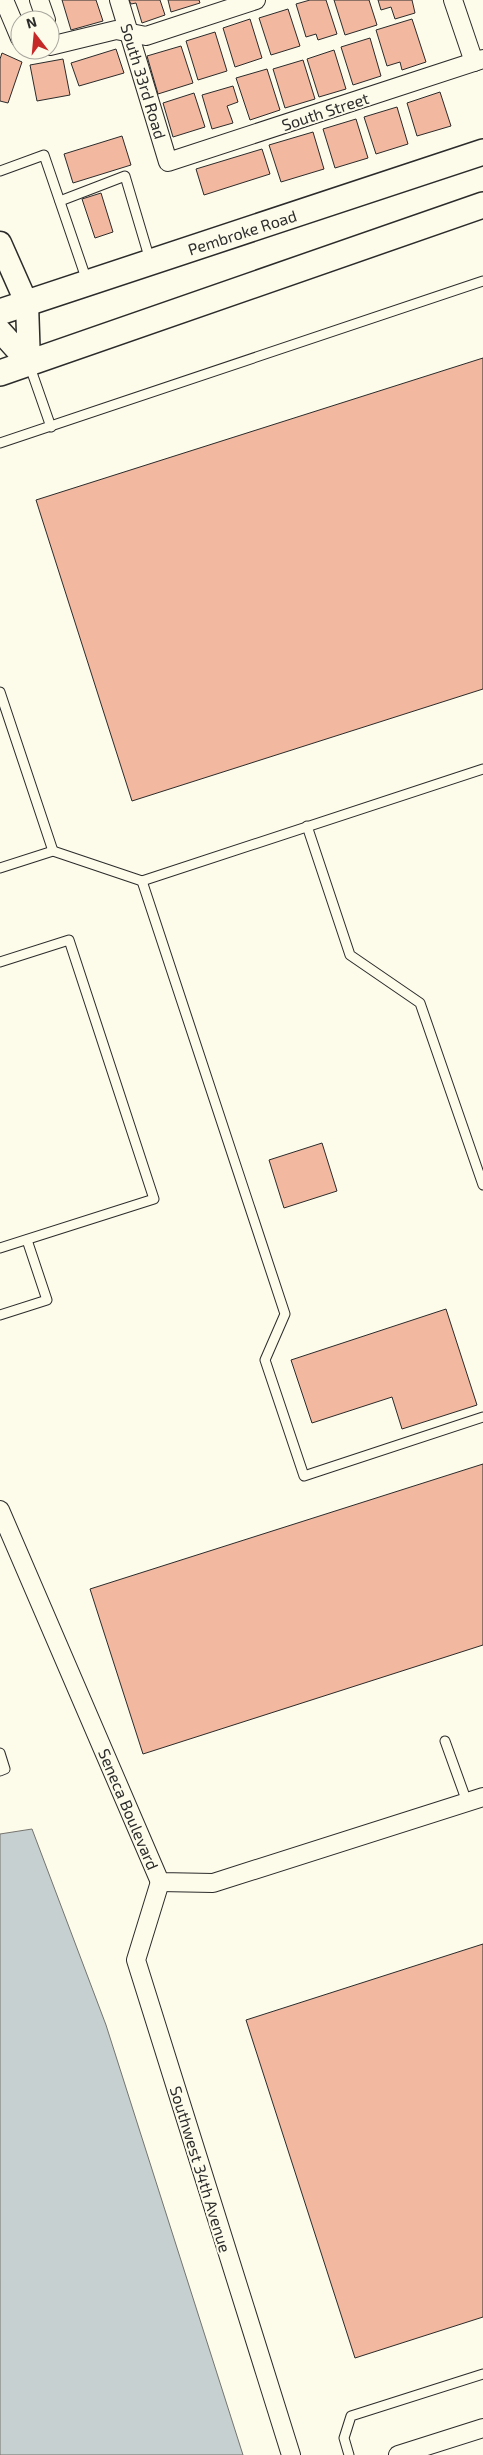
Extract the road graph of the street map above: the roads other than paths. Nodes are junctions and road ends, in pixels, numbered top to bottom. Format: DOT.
graph roads {
  1 [pos="4,0"];
  2 [pos="119,0"];
  3 [pos="256,0"];
  4 [pos="453,0"];
  5 [pos="10,14"];
  6 [pos="130,33"];
  7 [pos="60,39"];
  8 [pos="479,60"];
  9 [pos="483,152"];
  10 [pos="168,162"];
  11 [pos="0,171"];
  12 [pos="60,201"];
  13 [pos="483,205"];
  14 [pos="0,242"];
  15 [pos="150,263"];
  16 [pos="483,281"];
  17 [pos="88,283"];
  18 [pos="27,304"];
  19 [pos="0,312"];
  20 [pos="0,331"];
  21 [pos="29,363"];
  22 [pos="0,373"];
  23 [pos="51,427"];
  24 [pos="0,443"];
  25 [pos="0,692"];
  26 [pos="483,769"];
  27 [pos="307,826"];
  28 [pos="53,852"];
  29 [pos="0,868"];
  30 [pos="142,880"];
  31 [pos="0,962"];
  32 [pos="483,1185"];
  33 [pos="27,1240"];
  34 [pos="0,1248"];
  35 [pos="0,1315"];
  36 [pos="483,1417"];
  37 [pos="0,1510"];
  38 [pos="445,1741"];
  39 [pos="0,1753"];
  40 [pos="0,1770"];
  41 [pos="475,1800"];
  42 [pos="160,1882"];
  43 [pos="483,2374"];
  44 [pos="483,2428"];
  45 [pos="291,2455"];
  46 [pos="348,2455"];
  47 [pos="398,2455"];
  1 -- 5 [label="street"];
  2 -- 6 [label="street, South 33rd Road"];
  3 -- 6 [label="street"];
  4 -- 8 [label="street"];
  6 -- 7 [label="street"];
  6 -- 10 [label="street, South 33rd Road"];
  8 -- 10 [label="street, South Street"];
  9 -- 15 [label="main road, Pembroke Road"];
  11 -- 12 [label="lane"];
  12 -- 15 [label="lane"];
  12 -- 17 [label="lane"];
  13 -- 21 [label="main road"];
  14 -- 18 [label="street"];
  15 -- 17 [label="main road, Pembroke Road"];
  16 -- 23 [label="lane"];
  17 -- 18 [label="main road, Pembroke Road"];
  18 -- 19 [label="main road, Pembroke Road"];
  18 -- 21 [label="street"];
  20 -- 21 [label="street"];
  21 -- 22 [label="main road"];
  21 -- 23 [label="lane"];
  23 -- 24 [label="lane"];
  25 -- 28 [label="lane"];
  26 -- 27 [label="lane"];
  27 -- 30 [label="lane"];
  27 -- 32 [label="lane"];
  28 -- 29 [label="lane"];
  28 -- 30 [label="lane"];
  30 -- 36 [label="lane"];
  31 -- 33 [label="lane"];
  33 -- 34 [label="lane"];
  33 -- 35 [label="lane"];
  37 -- 42 [label="street, Seneca Boulevard"];
  38 -- 41 [label="lane"];
  39 -- 40 [label="lane"];
  41 -- 42 [label="street, Seneca Boulevard"];
  42 -- 45 [label="street, Southwest 34th Avenue"];
  43 -- 46 [label="lane"];
  44 -- 47 [label="street"];
}
